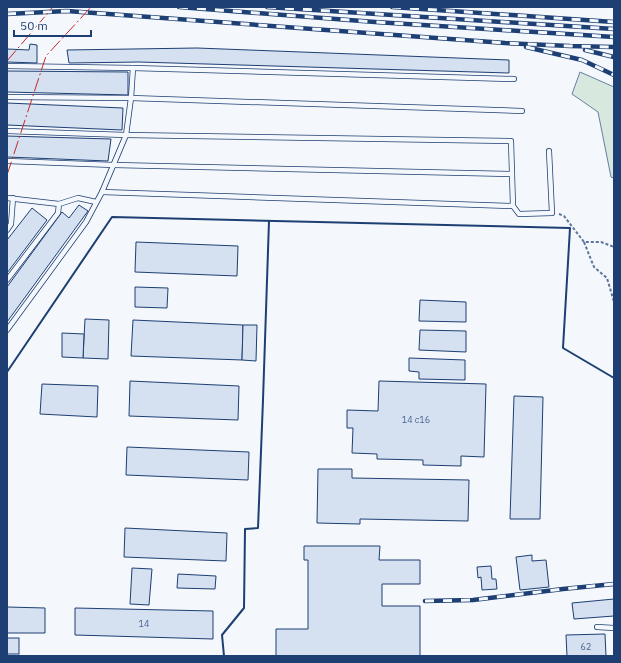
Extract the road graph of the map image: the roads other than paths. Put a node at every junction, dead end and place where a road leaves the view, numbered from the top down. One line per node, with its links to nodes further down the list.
1 (7, 66): 2 (lane)
2 (133, 68): 3 (lane); 5 (lane)
3 (514, 79)
4 (7, 97): 5 (lane)
5 (131, 98): 6 (lane); 8 (lane)
6 (522, 111)
7 (7, 131): 8 (lane)
8 (126, 135): 11 (lane); 12 (lane)
9 (549, 151): 18 (lane)
10 (7, 161): 11 (lane)
11 (114, 165): 12 (lane); 13 (lane)
12 (512, 174): 18 (lane)
13 (102, 192): 16 (lane); 18 (lane)
14 (7, 198): 15 (lane)
15 (13, 198): 17 (lane); 19 (lane)
16 (96, 202): 17 (lane); 21 (lane)
17 (59, 204): 20 (lane)
18 (513, 206)
19 (7, 230)
20 (7, 280)
21 (7, 330)
22 (597, 627): 23 (lane)
23 (614, 628)

